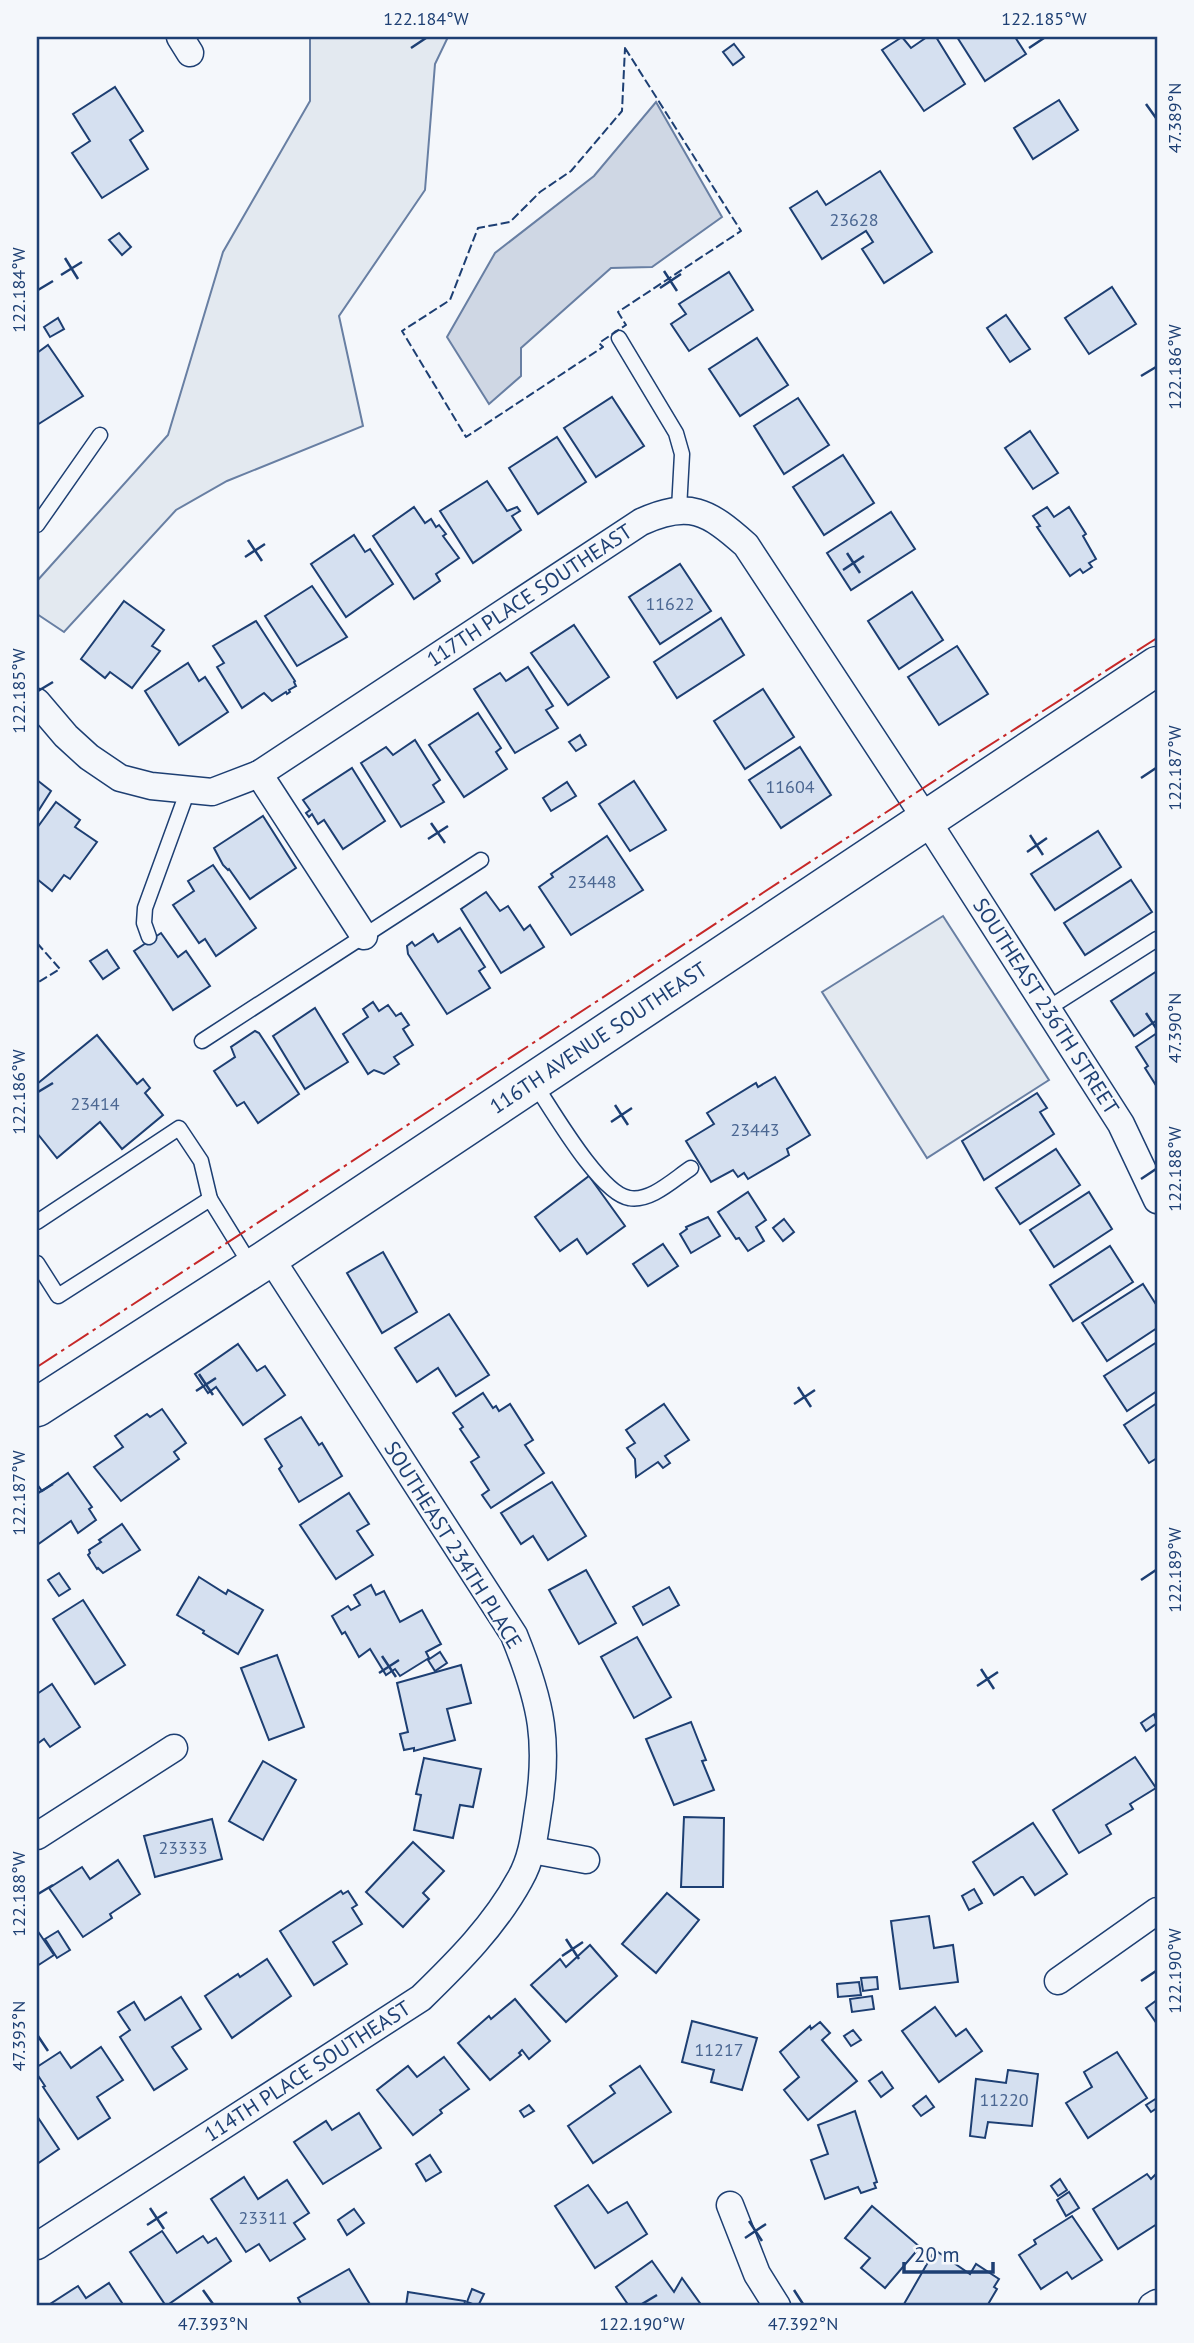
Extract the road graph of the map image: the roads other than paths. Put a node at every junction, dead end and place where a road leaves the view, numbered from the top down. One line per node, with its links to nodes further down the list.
1 (620, 338): 3 (lane)
2 (100, 435): 4 (lane)
3 (678, 509): 7 (street, 117TH PLACE SOUTHEAST); 9 (street)
4 (37, 525)
5 (1157, 666): 9 (main road, 116TH AVENUE SOUTHEAST)
6 (37, 702): 8 (street, 117TH PLACE SOUTHEAST)
7 (259, 774): 8 (street, 117TH PLACE SOUTHEAST); 11 (street)
8 (188, 790): 12 (lane)
9 (926, 820): 14 (street, SOUTHEAST 236TH STREET); 16 (main road, 116TH AVENUE SOUTHEAST)
10 (481, 860): 11 (lane)
11 (364, 936): 15 (lane)
12 (149, 937)
13 (1157, 939): 14 (lane)
14 (1047, 1009): 19 (street, SOUTHEAST 236TH STREET)
15 (202, 1041)
16 (533, 1082): 17 (lane); 22 (main road, 116TH AVENUE SOUTHEAST)
17 (691, 1168)
18 (210, 1199): 20 (lane); 21 (lane); 22 (lane)
19 (1157, 1200)
20 (37, 1222)
21 (37, 1263)
22 (261, 1263): 23 (main road, 116TH AVENUE SOUTHEAST); 26 (street, SOUTHEAST 234TH PLACE)
23 (37, 1407)
24 (174, 1748): 25 (street)
25 (37, 1836)
26 (532, 1850): 27 (street); 31 (street, 114TH PLACE SOUTHEAST)
27 (586, 1860)
28 (1157, 1911): 29 (street)
29 (1058, 1981)
30 (730, 2204): 33 (street)
31 (37, 2246)
32 (1157, 2303): 34 (street)
33 (777, 2306)
34 (1152, 2306)

